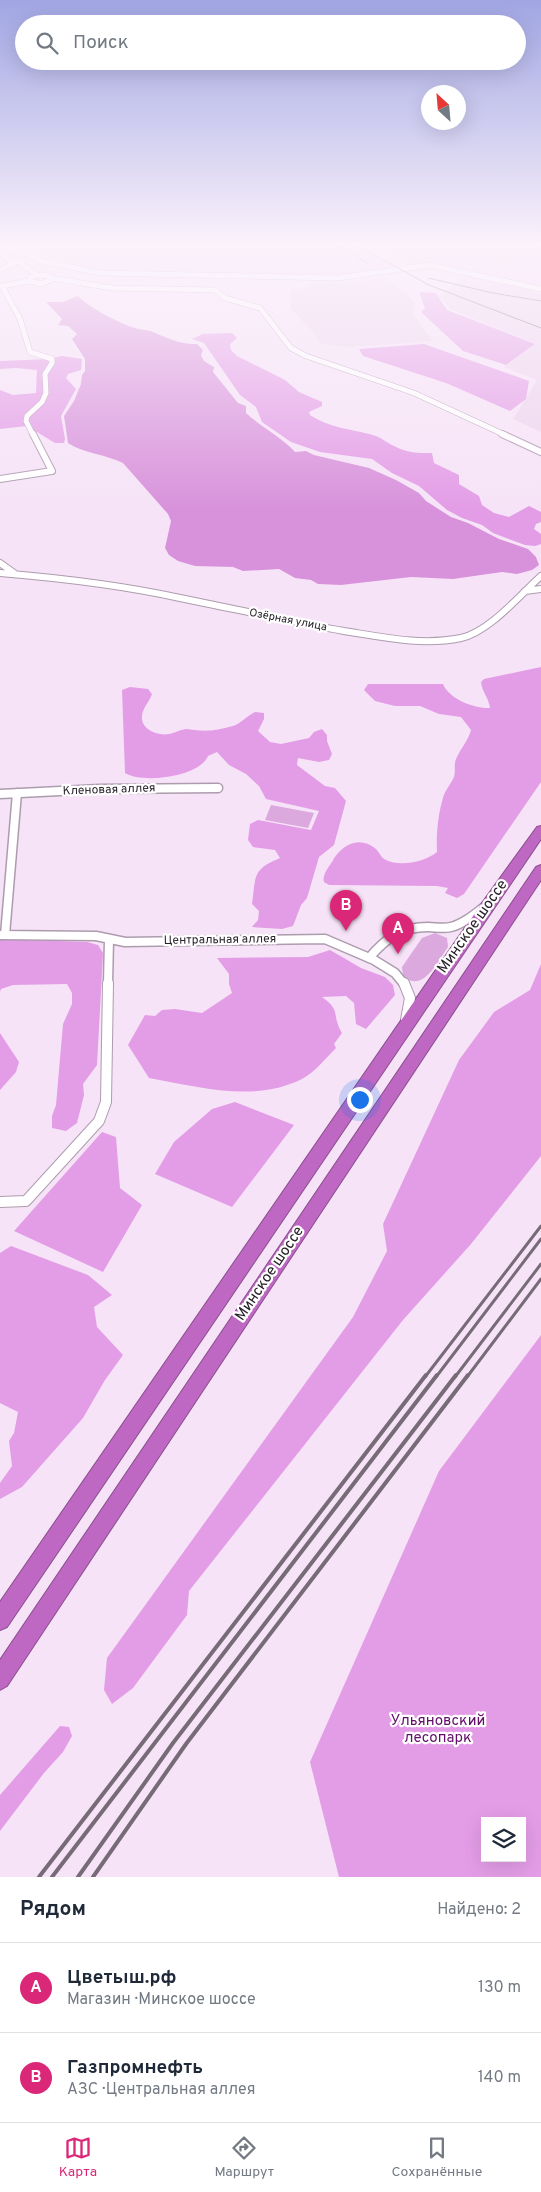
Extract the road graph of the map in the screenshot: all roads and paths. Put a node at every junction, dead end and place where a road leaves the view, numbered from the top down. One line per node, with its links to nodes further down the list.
1 (24, 334): 4 (street)
2 (280, 334): 3 (street)
3 (541, 452)
4 (0, 479)
5 (0, 563): 7 (street)
6 (0, 573): 7 (street, Озёрная улица)
7 (14, 574): 10 (street, Озёрная улица)
8 (540, 579): 10 (street, Озёрная улица)
9 (541, 589): 10 (street)
10 (525, 591)
11 (218, 788): 12 (street, Кленовая аллея)
12 (17, 793): 13 (street, Кленовая аллея); 17 (street)
13 (0, 794)
14 (541, 830): 16 (highway, Минское шоссе)
15 (541, 870): 24 (highway, Минское шоссе)
16 (487, 906): 19 (street); 20 (highway, Минское шоссе)
17 (2, 935): 18 (street, Центральная аллея)
18 (109, 939): 19 (street, Центральная аллея); 21 (street)
19 (370, 958): 20 (street, Центральная аллея)
20 (405, 1025): 23 (highway, Минское шоссе)
21 (26, 1201): 22 (street)
22 (0, 1202)
23 (0, 1620)
24 (0, 1679)

